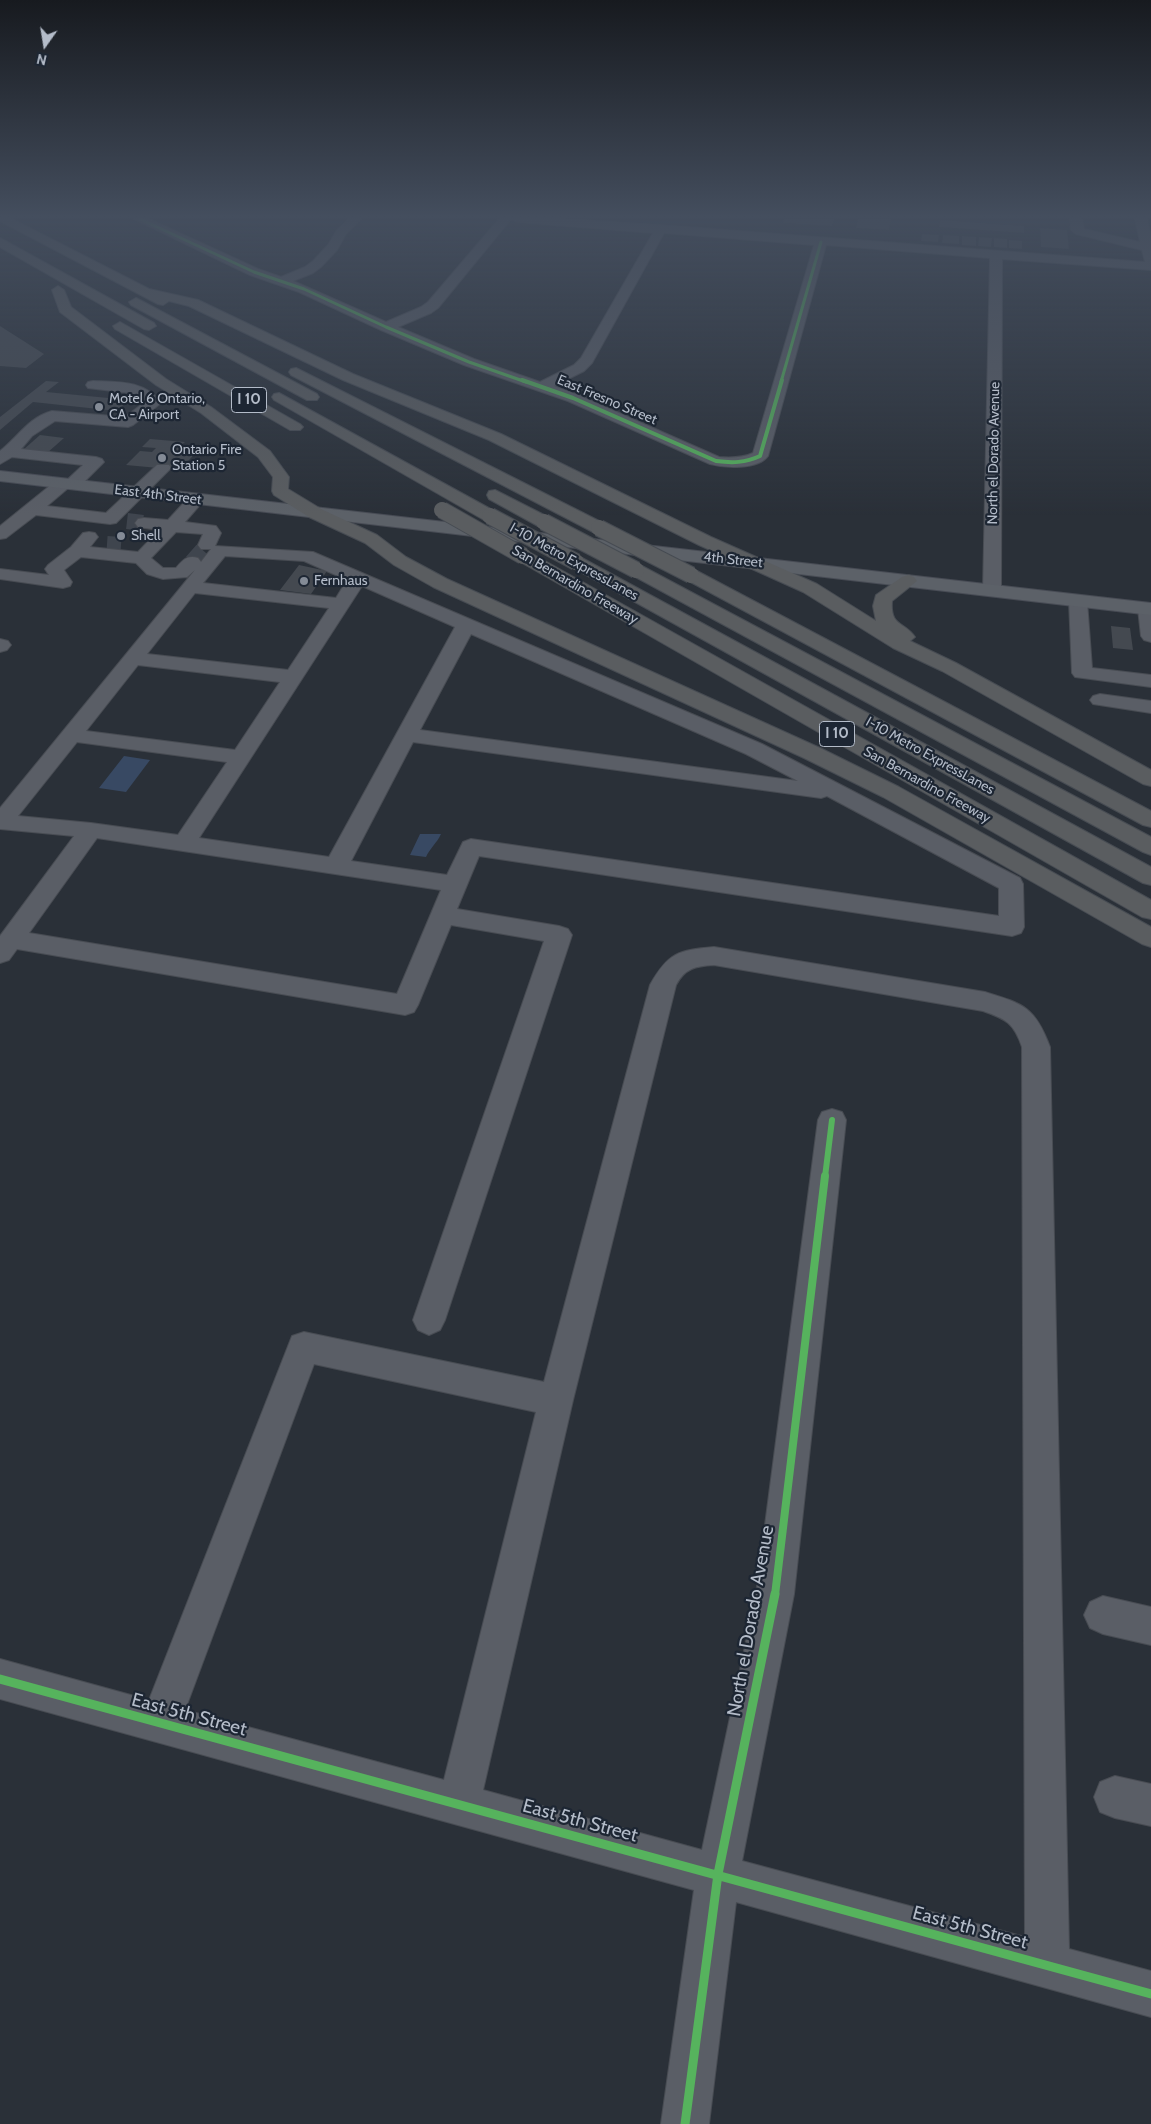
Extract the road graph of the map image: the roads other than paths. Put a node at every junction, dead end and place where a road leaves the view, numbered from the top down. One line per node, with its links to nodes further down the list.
1 (76, 318): 30 (highway)
2 (107, 318): 20 (highway, I 10)
3 (136, 318): 13 (highway)
4 (165, 318): 19 (highway)
5 (196, 318): 14 (highway)
6 (226, 318): 36 (highway)
7 (367, 318): 12 (street, East Fresno Street)
8 (407, 318): 12 (street)
9 (611, 318): 17 (street)
10 (800, 318): 17 (street, East Fresno Street)
11 (995, 318): 41 (street, North el Dorado Avenue)
12 (386, 327): 17 (street, East Fresno Street)
13 (159, 331)
14 (230, 336)
15 (287, 367): 58 (highway, bridge)
16 (93, 385): 21 (street)
17 (543, 386)
18 (269, 392): 64 (highway, I-10 Metro ExpressLanes, bridge)
19 (324, 404)
20 (311, 436)
21 (4, 456): 24 (street)
22 (163, 468): 26 (street)
23 (1, 477): 24 (main road, East 4th Street)
24 (67, 484): 26 (main road, East 4th Street); 29 (street)
25 (482, 489): 62 (highway, I-10 Metro ExpressLanes, bridge)
26 (138, 492): 27 (main road, East 4th Street); 32 (street)
27 (196, 500): 30 (main road, East 4th Street); 33 (street)
28 (425, 501): 66 (highway, San Bernardino Freeway / I 10, bridge)
29 (33, 509): 31 (street); 32 (street)
30 (315, 513): 36 (main road, 4th Street); 68 (highway)
31 (0, 534)
32 (112, 534): 33 (street); 33 (street); 33 (street); 37 (street)
33 (156, 542): 34 (street); 35 (street)
34 (207, 544)
35 (192, 562)
36 (754, 562): 39 (main road, 4th Street); 48 (highway)
37 (0, 574)
38 (358, 578): 40 (street); 43 (street); 45 (street)
39 (908, 580): 41 (main road, 4th Street); 48 (highway)
40 (190, 587): 43 (street); 47 (street)
41 (992, 590): 42 (main road, 4th Street)
42 (1078, 601): 44 (main road, 4th Street); 50 (street)
43 (341, 604): 49 (street)
44 (1149, 609): 46 (street)
45 (466, 625): 53 (street); 57 (street)
46 (1151, 636)
47 (133, 658): 49 (street); 54 (street)
48 (949, 667): 56 (highway)
49 (293, 677): 55 (street)
50 (1151, 681)
51 (1100, 700): 52 (street)
52 (1151, 707)
53 (407, 734): 57 (street); 63 (street)
54 (71, 735): 55 (street); 59 (street)
55 (241, 757): 61 (street)
56 (1151, 779)
57 (839, 794): 65 (street)
58 (1151, 820)
59 (1, 822): 60 (street)
60 (91, 830): 61 (street); 69 (street)
61 (184, 844): 63 (street)
62 (1151, 847)
63 (336, 866): 65 (street)
64 (1151, 877)
65 (456, 884): 67 (street)
66 (1151, 911)
67 (443, 915): 69 (street); 71 (street)
68 (1151, 938)
69 (5, 946)
70 (832, 1120): 78 (street, North el Dorado Avenue)
71 (429, 1320)
72 (556, 1400): 76 (street); 77 (street); 79 (street)
73 (1103, 1615): 74 (street)
74 (1151, 1626)
75 (0, 1679): 76 (street, East 5th Street)
76 (160, 1723): 77 (street, East 5th Street)
77 (459, 1803): 78 (street, East 5th Street)
78 (718, 1874): 79 (street, East 5th Street); 81 (street, North el Dorado Avenue)
79 (1047, 1965): 80 (street, East 5th Street)
80 (1151, 1994)
81 (685, 2124)

